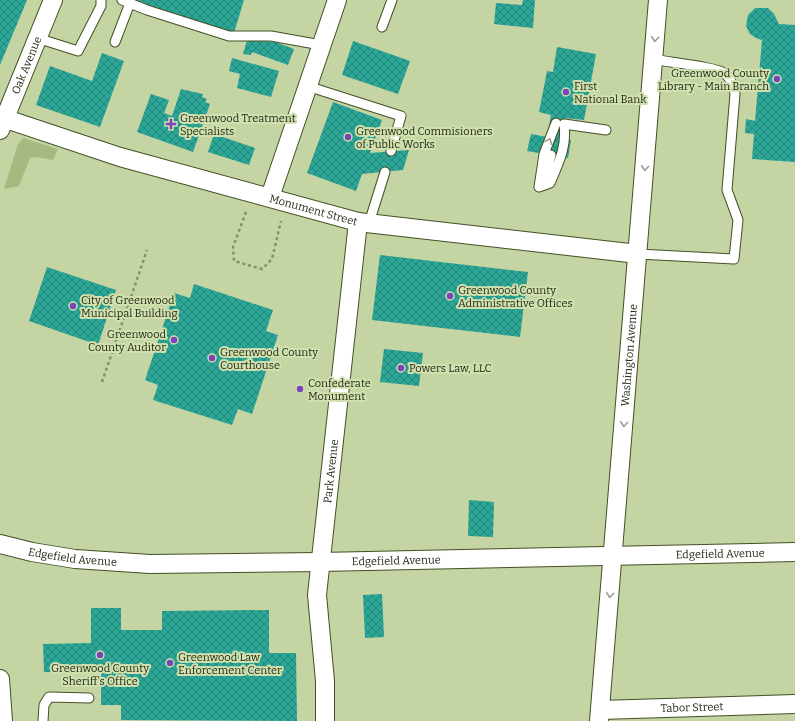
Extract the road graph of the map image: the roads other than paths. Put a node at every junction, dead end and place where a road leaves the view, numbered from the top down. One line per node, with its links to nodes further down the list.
1 (53, 0): 8 (street, Oak Avenue)
2 (101, 0): 8 (lane)
3 (337, 0): 10 (street)
4 (392, 0): 7 (lane)
5 (658, 0): 11 (street, Washington Avenue, one-way to 11)
6 (126, 2): 9 (lane); 10 (lane)
7 (382, 27)
8 (37, 38): 13 (street, Oak Avenue)
9 (115, 42)
10 (321, 45): 12 (street)
11 (654, 59): 22 (street, Washington Avenue, one-way to 22); 22 (lane)
12 (307, 86): 16 (lane); 20 (street)
13 (2, 122): 20 (street, Monument Street)
14 (556, 123): 19 (lane, one-way to 14)
15 (606, 130): 19 (lane)
16 (391, 151)
17 (551, 155): 19 (lane)
18 (385, 172): 21 (lane)
19 (539, 187)
20 (270, 197): 21 (street, Monument Street)
21 (363, 223): 22 (street, Monument Street); 26 (street, Park Avenue)
22 (638, 254): 25 (street, Washington Avenue, one-way to 25)
23 (0, 544): 26 (street, Edgefield Avenue)
24 (795, 552): 25 (street, Edgefield Avenue)
25 (613, 556): 26 (street, Edgefield Avenue); 30 (street, Washington Avenue, one-way to 30)
26 (320, 562): 33 (street, Park Avenue)
27 (0, 679): 31 (street)
28 (89, 698): 32 (lane)
29 (795, 704): 30 (street, Tabor Street)
30 (600, 716)
31 (3, 721)
32 (43, 721)
33 (326, 721)

